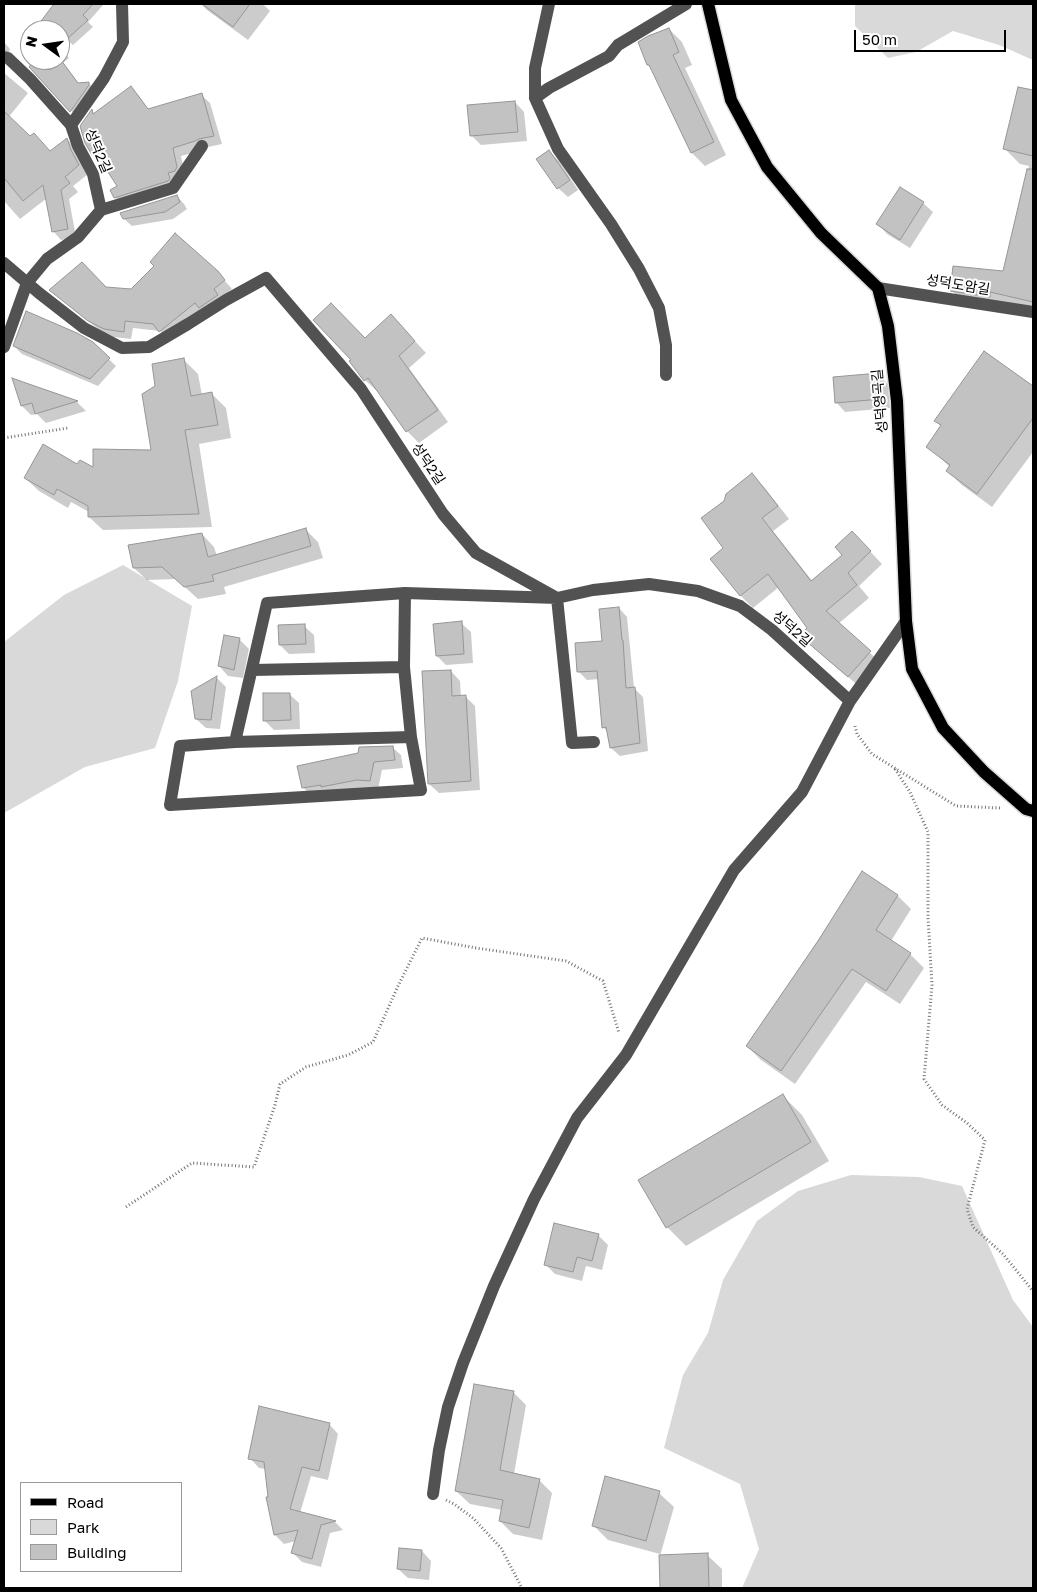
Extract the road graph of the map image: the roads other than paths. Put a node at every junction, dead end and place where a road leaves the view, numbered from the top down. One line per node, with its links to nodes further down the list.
1 (122, 4): 7 (street)
2 (550, 4): 6 (street)
3 (686, 4): 6 (street)
4 (708, 4): 12 (main road)
5 (4, 57): 7 (street, 성덕2길)
6 (535, 98): 15 (street)
7 (71, 125): 9 (street, 성덕2길)
8 (202, 146): 9 (street)
9 (101, 210): 11 (street)
10 (4, 263): 11 (street, 성덕2길)
11 (27, 283): 14 (street); 17 (street, 성덕2길)
12 (878, 288): 13 (street, 성덕도암길); 18 (main road, 성덕영곡길)
13 (1033, 312)
14 (4, 347)
15 (666, 376)
16 (405, 592): 17 (street); 19 (street); 20 (street)
17 (557, 598): 21 (street, 성덕2길); 24 (street)
18 (906, 620): 21 (street); 25 (main road, 성덕영곡길)
19 (404, 667): 20 (street); 22 (street)
20 (252, 670): 23 (street)
21 (850, 701): 26 (street)
22 (411, 737): 23 (street); 23 (street)
23 (235, 742)
24 (594, 742)
25 (1030, 810)
26 (433, 1494)

